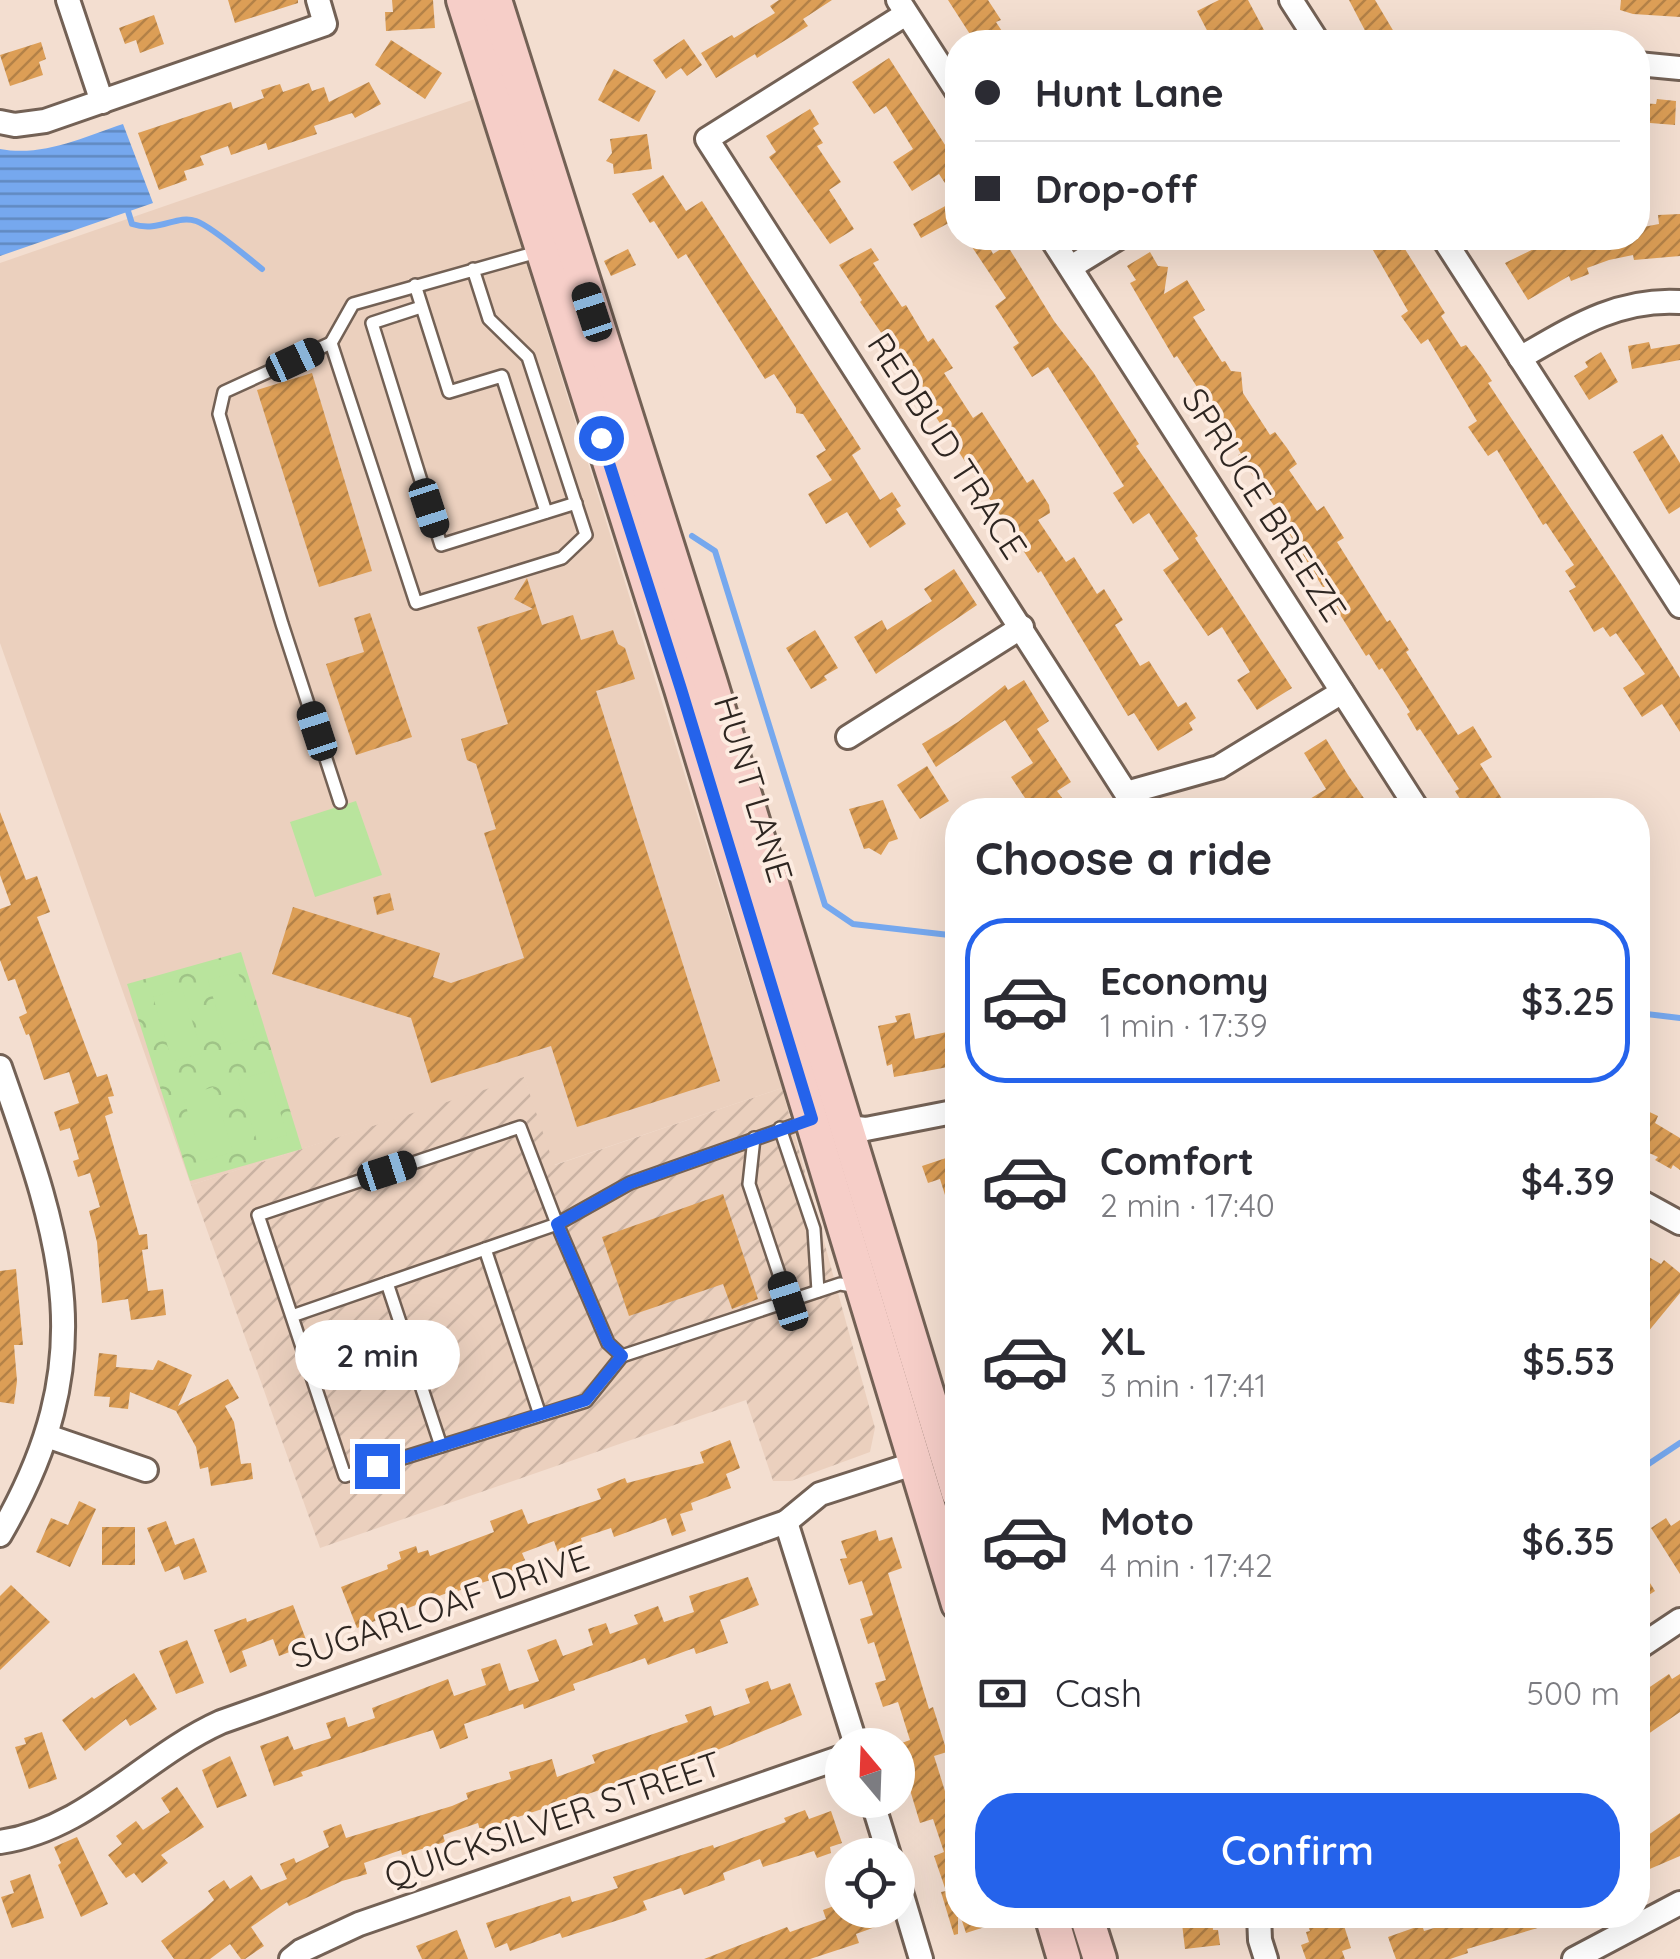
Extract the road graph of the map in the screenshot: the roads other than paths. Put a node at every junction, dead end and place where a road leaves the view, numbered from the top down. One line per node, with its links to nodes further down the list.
1 (68, 0): 11 (street)
2 (318, 0): 11 (street)
3 (463, 0): 13 (main road, HUNT LANE)
4 (495, 0): 13 (main road, HUNT LANE)
5 (1291, 0): 7 (street)
6 (902, 7): 10 (street); 27 (street, REDBUD TRACE)
7 (1310, 30)
8 (1650, 65): 9 (street)
9 (1680, 68)
10 (945, 72)
11 (102, 102): 12 (street)
12 (0, 122)
13 (555, 247): 18 (lane); 28 (main road, HUNT LANE)
14 (1059, 250): 17 (street, SPRUCE BREEZE)
15 (1098, 250): 17 (street)
16 (1451, 250): 23 (street)
17 (1070, 267): 29 (street, SPRUCE BREEZE)
18 (473, 269): 19 (lane); 24 (lane)
19 (414, 285): 21 (lane); 22 (lane)
20 (1680, 302): 23 (street)
21 (422, 307): 25 (lane); 25 (lane)
22 (331, 343): 24 (lane); 32 (lane)
23 (1520, 358): 26 (street)
24 (576, 503): 25 (lane)
25 (546, 512)
26 (1680, 606)
27 (1022, 627): 29 (street, REDBUD TRACE); 30 (street)
28 (695, 684): 35 (main road, HUNT LANE); 36 (main road, HUNT LANE)
29 (1342, 692): 31 (street, SPRUCE BREEZE)
30 (848, 737)
31 (1410, 798)
32 (340, 802)
33 (0, 1066): 50 (street)
34 (945, 1114): 36 (street)
35 (796, 1124): 36 (main road); 37 (lane); 43 (main road, HUNT LANE); 44 (lane)
36 (847, 1127): 47 (main road, HUNT LANE)
37 (754, 1138): 39 (lane); 45 (lane)
38 (1650, 1207): 40 (street)
39 (557, 1224): 41 (lane); 46 (lane); 48 (lane)
40 (1680, 1224)
41 (485, 1249): 42 (lane); 49 (lane)
42 (386, 1283): 46 (lane); 51 (lane)
43 (863, 1288): 44 (lane); 47 (main road); 53 (main road, HUNT LANE)
44 (818, 1291): 45 (lane)
45 (788, 1301): 48 (lane)
46 (292, 1316): 51 (lane)
47 (908, 1328): 52 (main road, HUNT LANE)
48 (622, 1356): 49 (lane)
49 (540, 1415): 51 (lane)
50 (47, 1436): 54 (street); 56 (street)
51 (441, 1446)
52 (945, 1450)
53 (916, 1463): 55 (street, SUGARLOAF DRIVE); 57 (main road, HUNT LANE)
54 (146, 1470)
55 (786, 1522): 60 (street); 62 (street, SUGARLOAF DRIVE)
56 (0, 1535)
57 (945, 1560)
58 (1680, 1620): 59 (street)
59 (1650, 1640)
60 (851, 1728)
61 (825, 1762): 70 (street, QUICKSILVER STREET)
62 (0, 1842)
63 (1680, 1902): 64 (street)
64 (1650, 1918)
65 (912, 1928): 71 (street)
66 (1054, 1928): 72 (main road)
67 (1090, 1928): 73 (main road)
68 (1259, 1928): 74 (street)
69 (1632, 1928): 75 (street)
70 (291, 1959)
71 (921, 1959)
72 (1064, 1959)
73 (1100, 1959)
74 (1266, 1959)
75 (1574, 1959)

